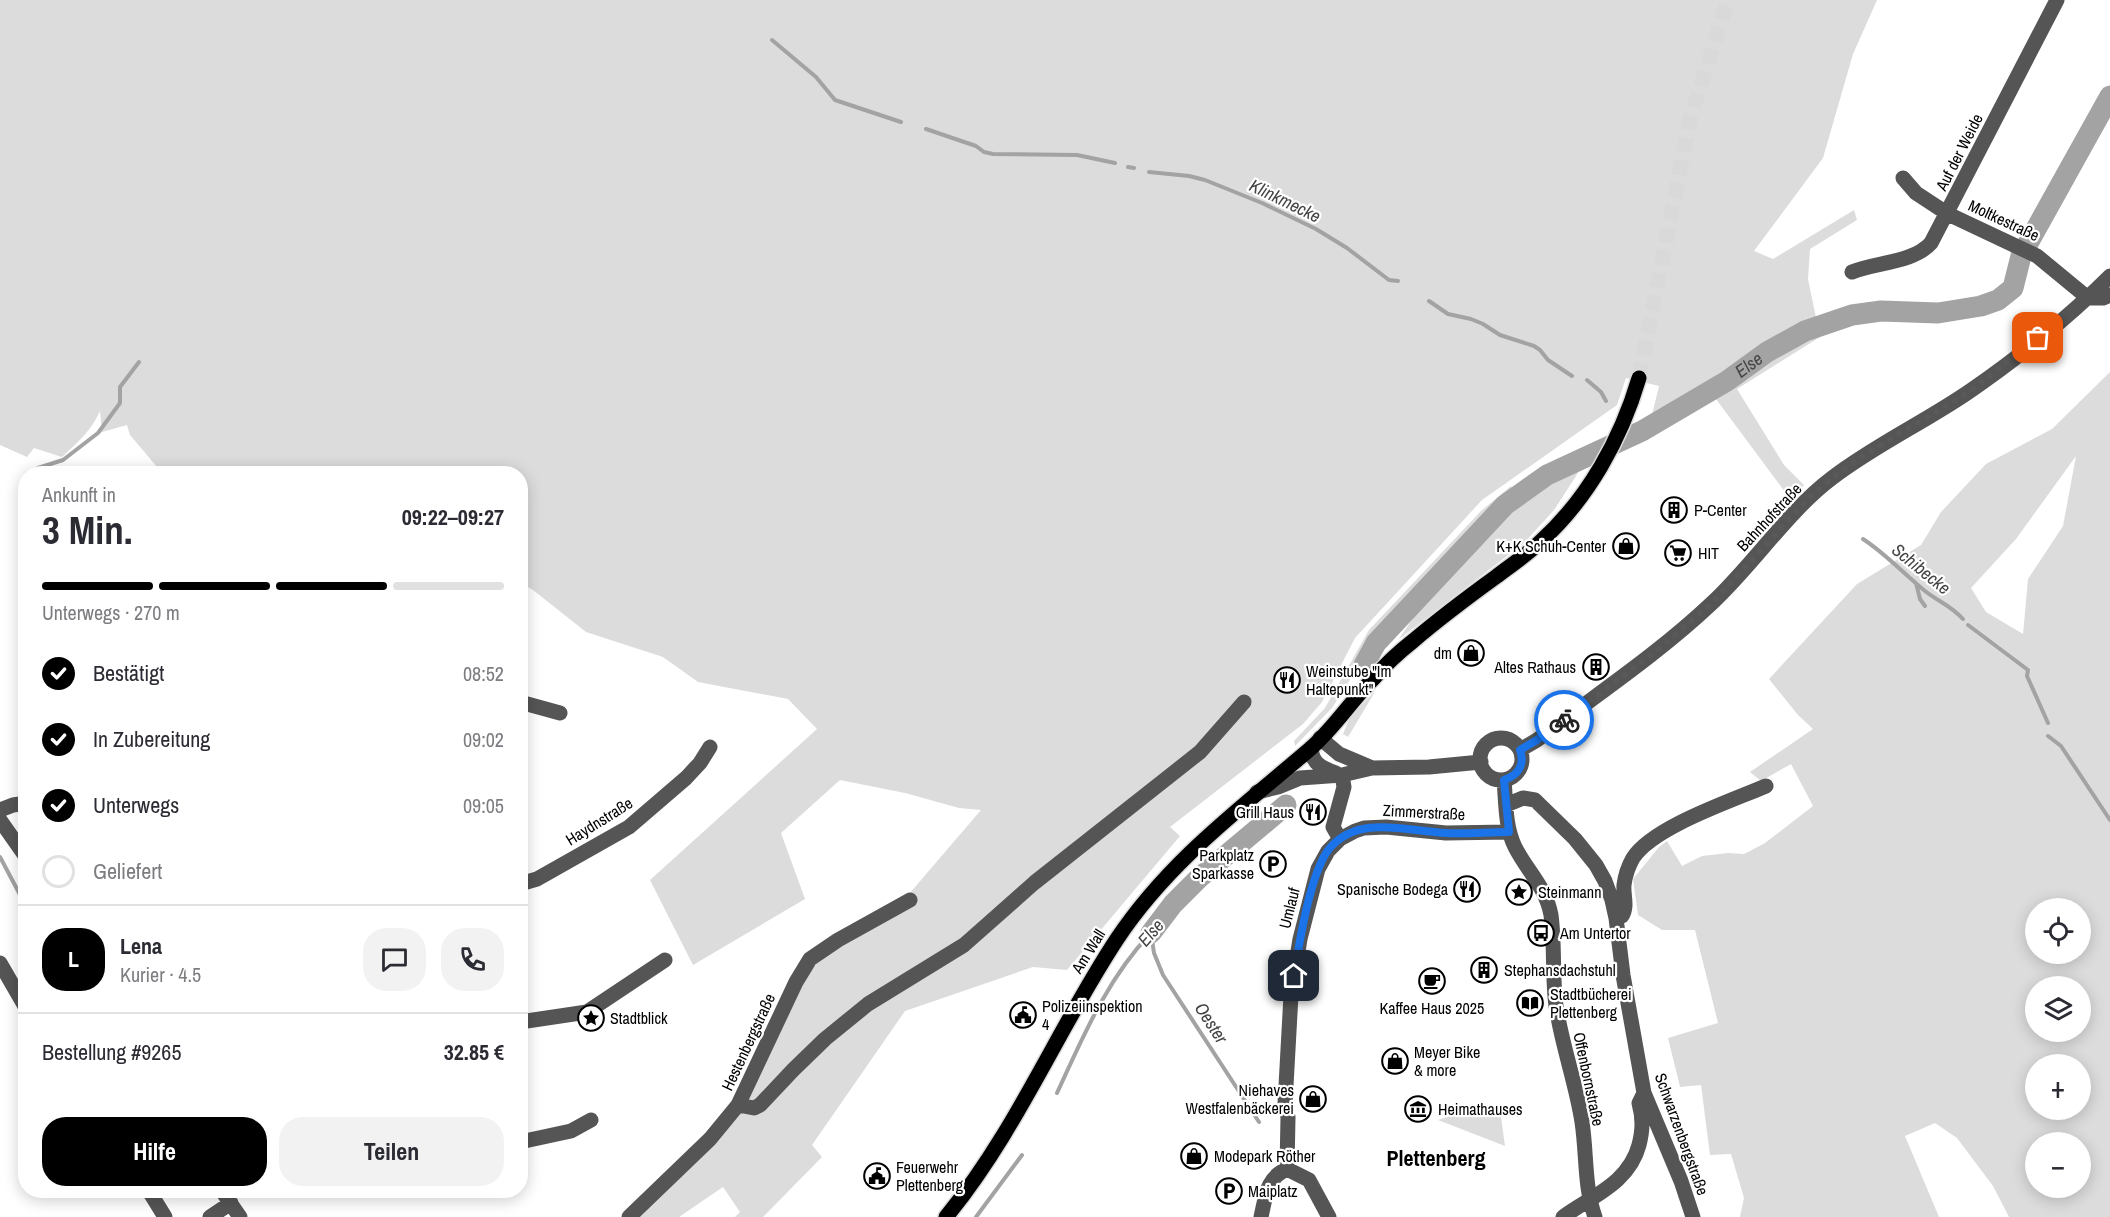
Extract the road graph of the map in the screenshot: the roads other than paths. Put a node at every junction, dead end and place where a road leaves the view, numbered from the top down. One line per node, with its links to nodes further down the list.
1 (2057, 0): 3 (street, Auf der Weide)
2 (1903, 178): 3 (street, Moltkestraße)
3 (1948, 214): 4 (street, Auf der Weide); 7 (street, Moltkestraße)
4 (1852, 272)
5 (2110, 276): 7 (street, Bahnhofstraße)
6 (2110, 295): 7 (street)
7 (2088, 298): 14 (street, Bahnhofstraße)
8 (1639, 378): 12 (main road)
9 (1244, 702): 36 (street)
10 (528, 704): 11 (street)
11 (560, 713)
12 (1316, 743): 16 (street, Am Wall); 17 (street); 20 (main road, Am Wall)
13 (710, 747): 28 (street, Haydnstraße)
14 (1520, 750): 15 (street); 18 (street)
15 (1481, 762): 16 (street, Am Wall); 18 (street)
16 (1372, 768): 17 (street, Am Wall)
17 (1342, 774): 20 (street, Am Wall); 26 (street)
18 (1504, 780): 22 (street)
19 (1766, 786): 30 (street)
20 (1257, 792): 48 (main road, Am Wall)
21 (18, 804): 23 (street)
22 (1506, 805): 25 (street); 30 (street, Schwarzenbergstraße)
23 (0, 810)
24 (0, 820): 27 (street)
25 (1509, 832): 26 (street, Zimmerstraße); 43 (street, Offenbornstraße)
26 (1340, 839): 39 (street, Umlauf)
27 (18, 846)
28 (528, 882)
29 (910, 900): 36 (street, Hestenbergstraße)
30 (1616, 918): 35 (street, Schwarzenbergstraße)
31 (665, 960): 34 (street)
32 (0, 963): 33 (street)
33 (18, 994)
34 (528, 1021)
35 (1644, 1093): 43 (street); 53 (street, Schwarzenbergstraße)
36 (738, 1105): 47 (street, Hestenbergstraße)
37 (591, 1120): 38 (street)
38 (528, 1140)
39 (1287, 1169): 49 (street); 50 (street)
40 (153, 1198): 44 (street)
41 (226, 1198): 45 (street)
42 (228, 1198): 46 (street)
43 (1590, 1201): 51 (street); 52 (street, Offenbornstraße)
44 (165, 1217)
45 (210, 1217)
46 (240, 1217)
47 (629, 1217)
48 (946, 1217)
49 (1261, 1217)
50 (1329, 1217)
51 (1563, 1217)
52 (1595, 1217)
53 (1693, 1217)

